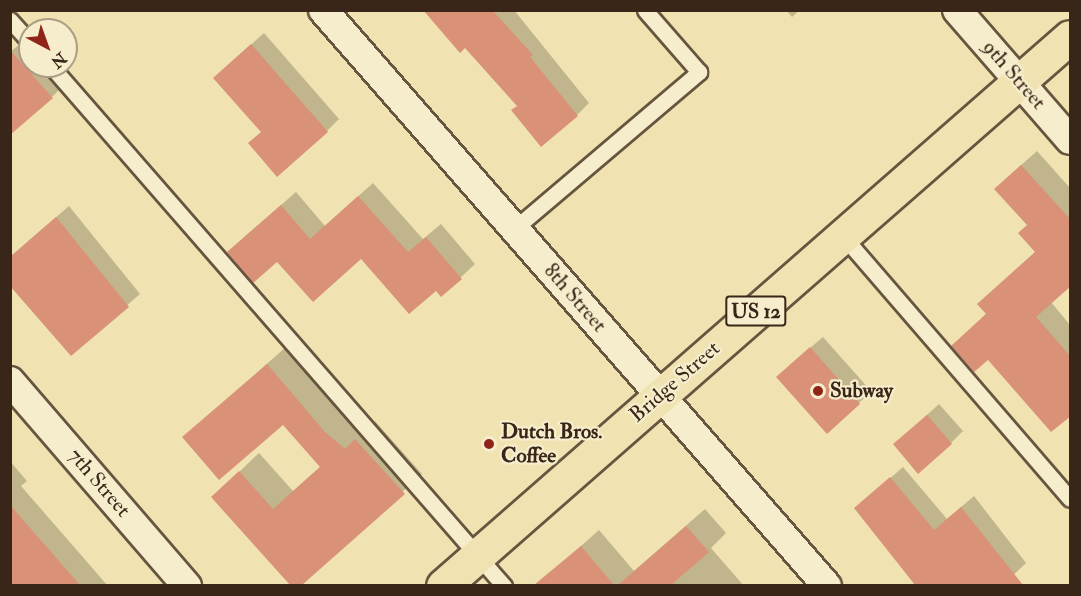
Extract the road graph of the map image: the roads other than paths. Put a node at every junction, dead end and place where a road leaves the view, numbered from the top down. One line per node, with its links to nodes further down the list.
1 (323, 10): 8 (street, 8th Street)
2 (645, 10): 8 (lane)
3 (957, 10): 6 (street, 9th Street)
4 (1071, 37): 6 (highway, Bridge Street / US 12)
5 (61, 78): 13 (lane)
6 (1020, 82): 7 (street, 9th Street); 9 (highway, Bridge Street / US 12)
7 (1071, 140)
8 (514, 229): 11 (street, 8th Street)
9 (843, 236): 11 (highway, Bridge Street / US 12); 12 (lane)
10 (10, 381): 14 (street, 7th Street)
11 (660, 394): 13 (highway, Bridge Street / US 12); 17 (street, 8th Street)
12 (1071, 499)
13 (477, 555): 15 (highway, Bridge Street / US 12); 16 (lane)
14 (187, 585)
15 (443, 585)
16 (504, 585)
17 (826, 585)

